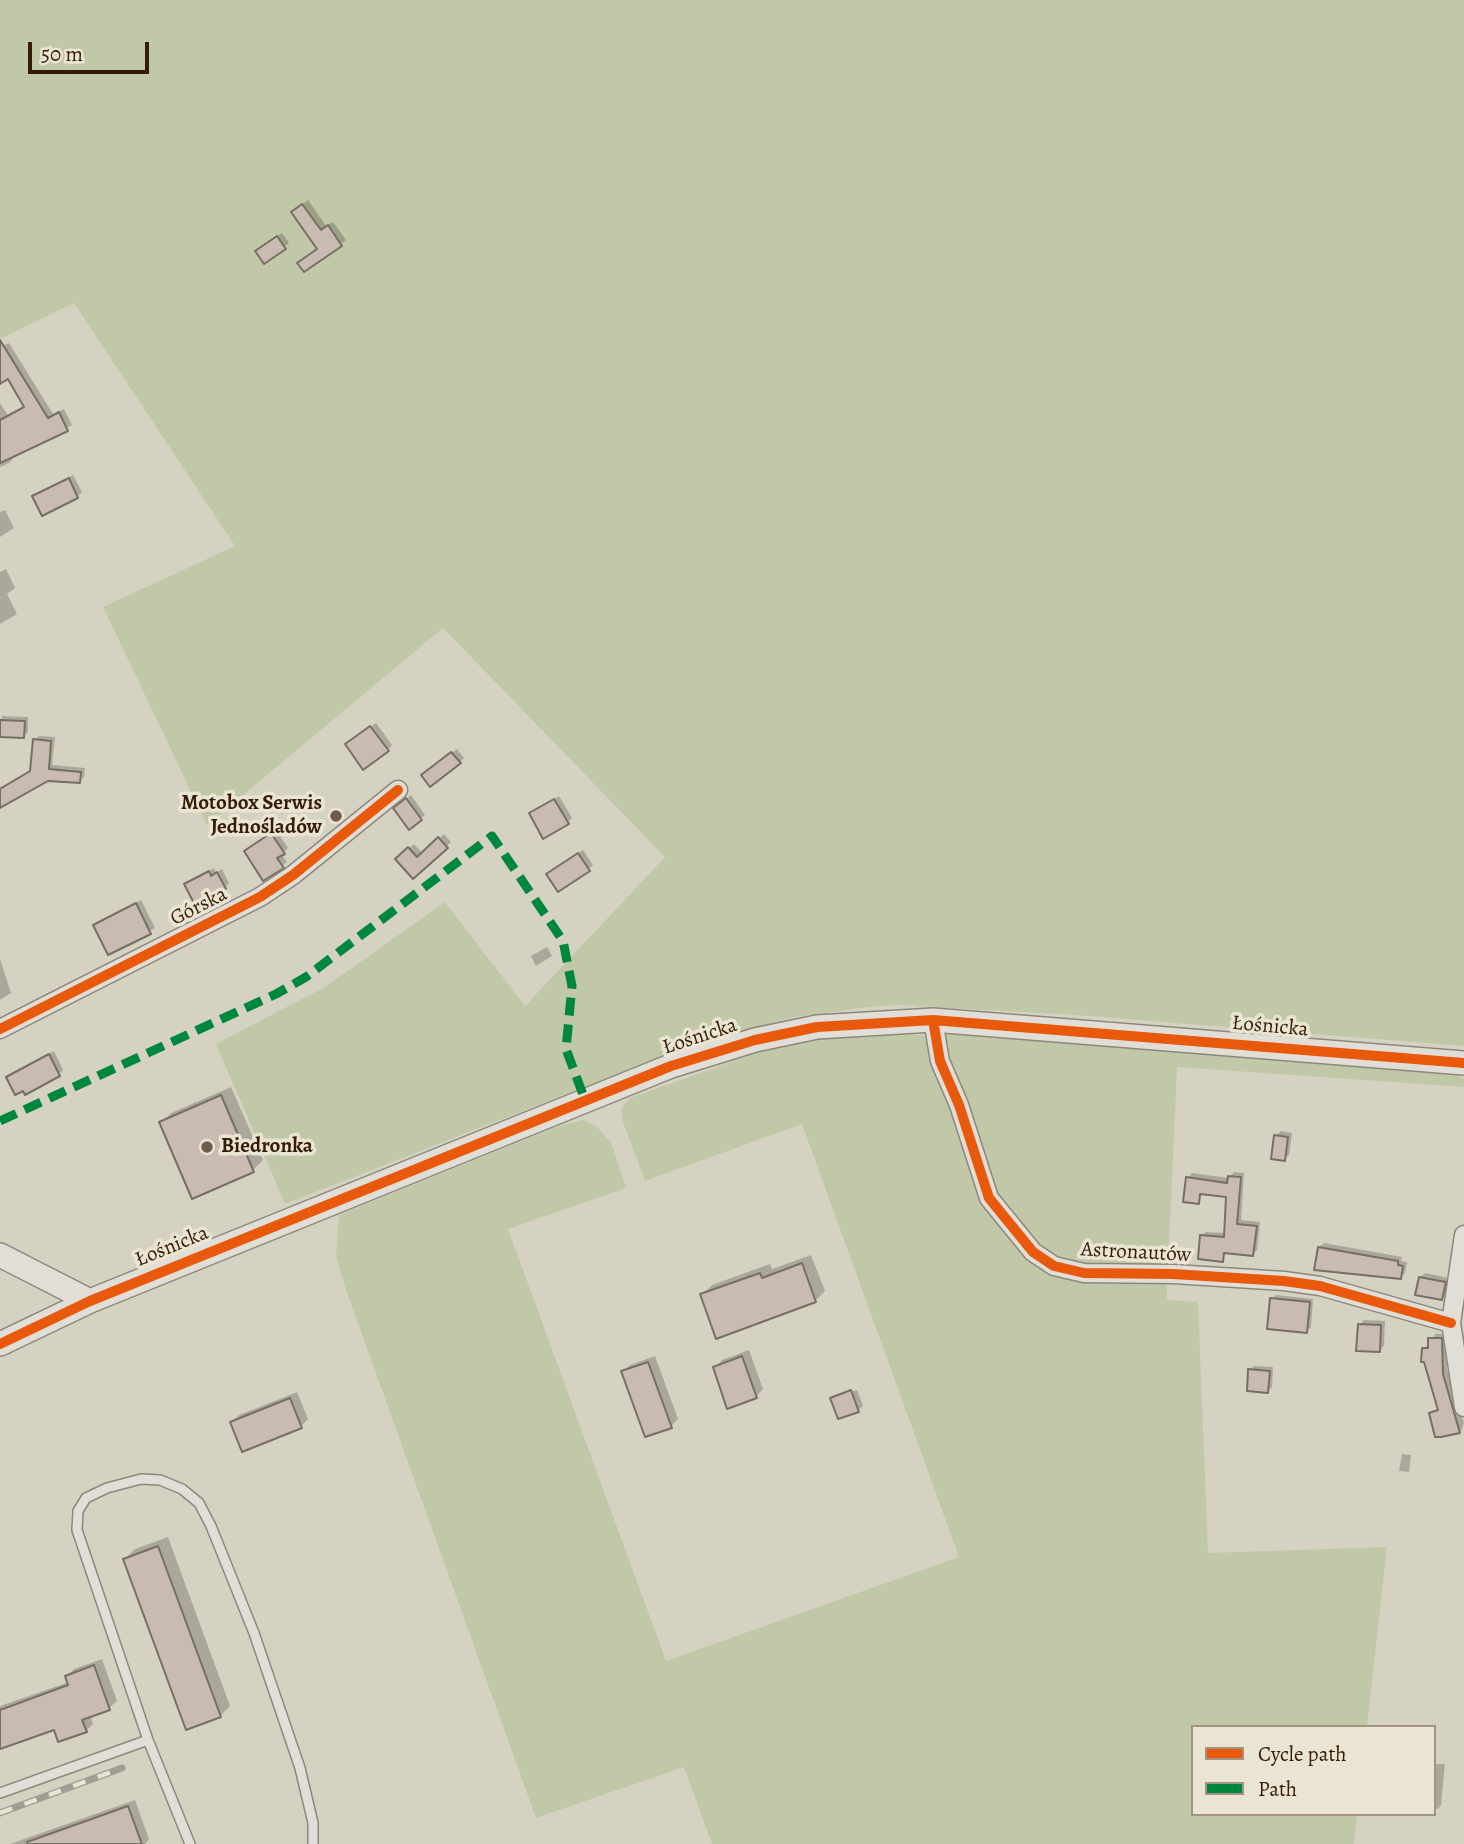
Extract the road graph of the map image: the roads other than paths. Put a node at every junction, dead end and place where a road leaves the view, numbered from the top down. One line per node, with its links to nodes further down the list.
1 (398, 790): 3 (street, Górska)
2 (933, 1020): 4 (street, Łośnicka); 7 (street, Łośnicka); 8 (street, Astronautów)
3 (0, 1029)
4 (1464, 1063)
5 (1464, 1236): 8 (street)
6 (0, 1255): 7 (street)
7 (90, 1301): 9 (street, Łośnicka)
8 (1451, 1323): 10 (street)
9 (0, 1344)
10 (1464, 1407)
11 (148, 1740): 12 (lane); 13 (lane); 14 (lane)
12 (0, 1793)
13 (190, 1844)
14 (313, 1844)

